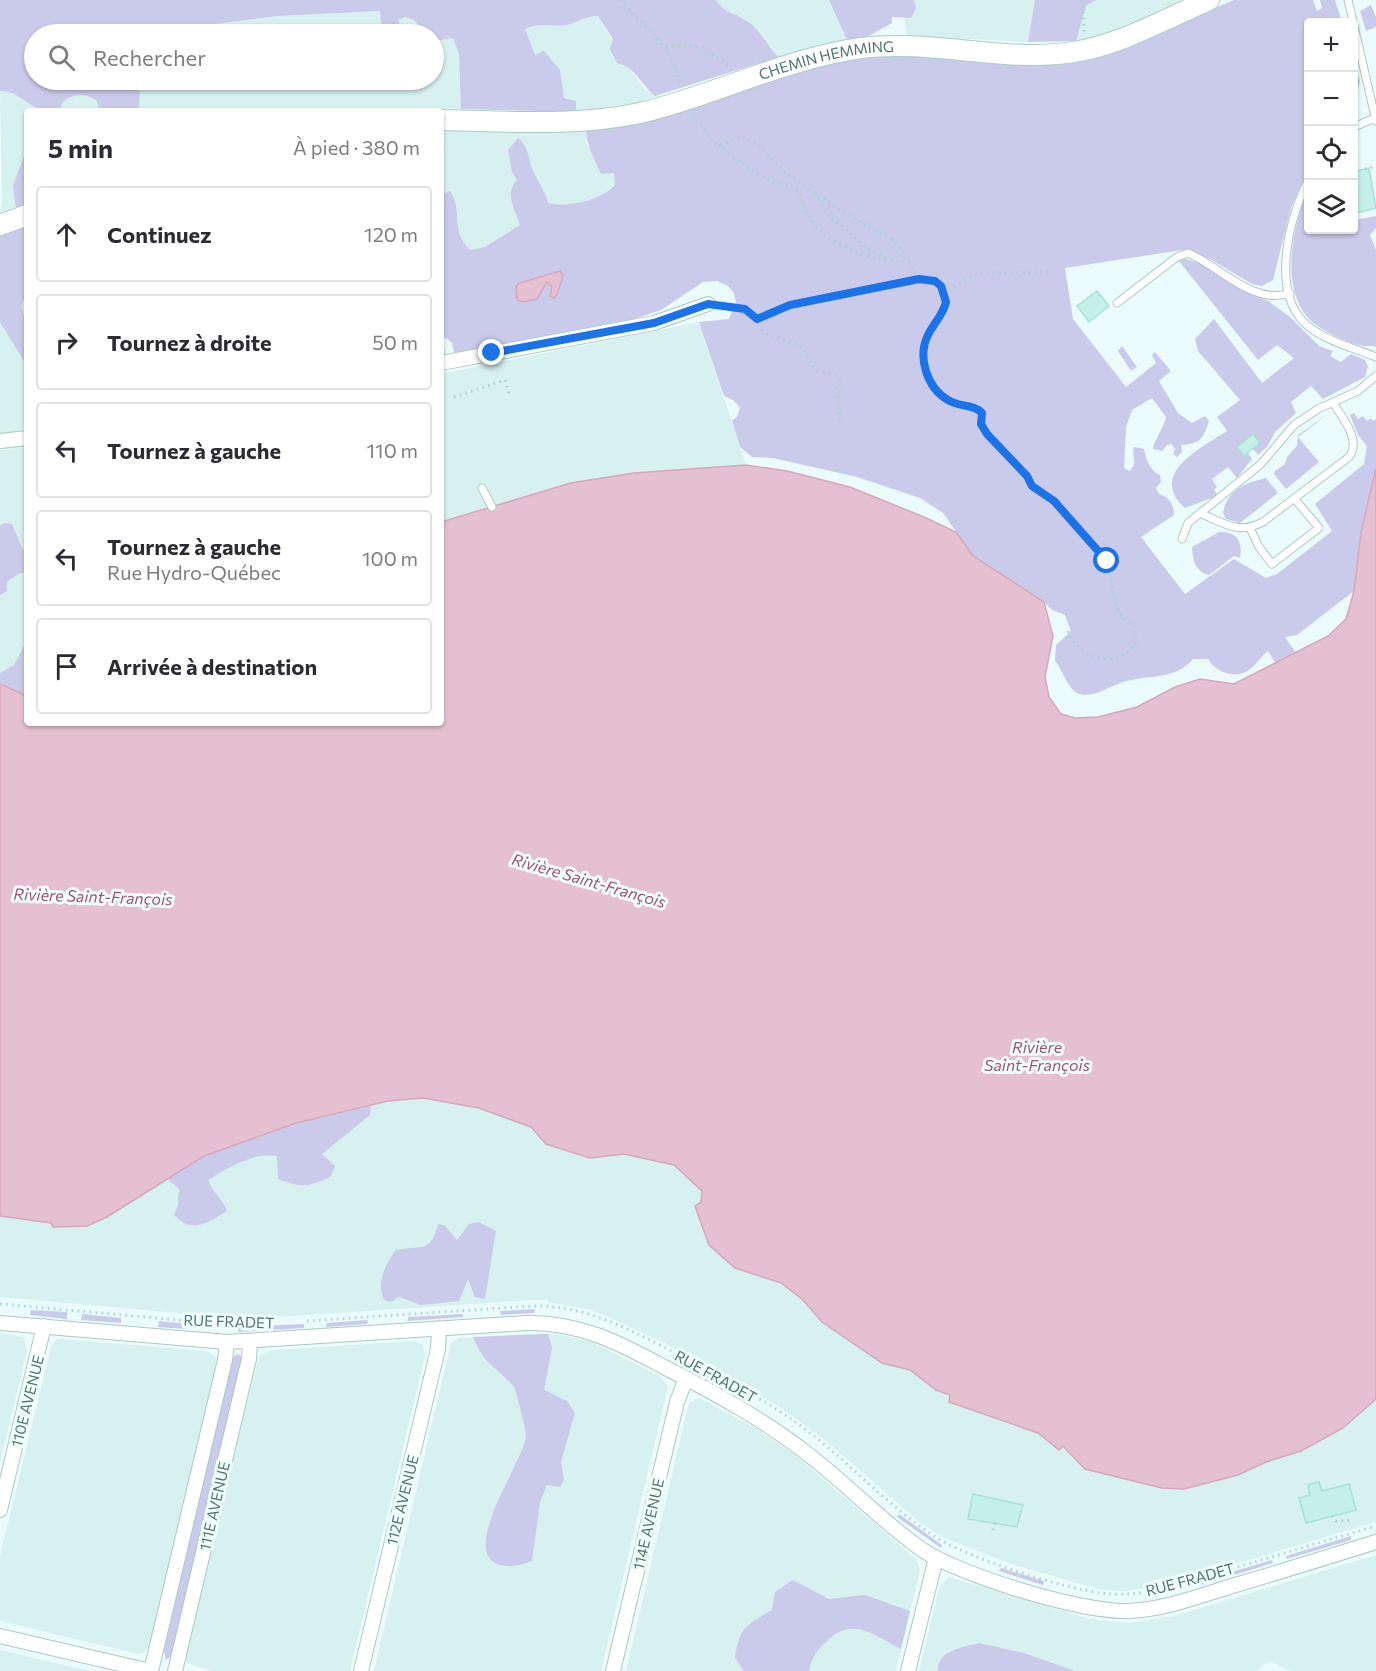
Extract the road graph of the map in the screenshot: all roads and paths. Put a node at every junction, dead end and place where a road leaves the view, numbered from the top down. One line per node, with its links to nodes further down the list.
1 (620, 0): 5 (path)
2 (1083, 0): 6 (path)
3 (1209, 0): 6 (street, CHEMIN HEMMING)
4 (1348, 0): 8 (lane)
5 (665, 47): 7 (path); 9 (path)
6 (1082, 50): 9 (street, CHEMIN HEMMING)
7 (735, 68)
8 (1372, 81): 11 (lane)
9 (684, 100): 10 (street, CHEMIN HEMMING); 13 (path)
10 (444, 120)
11 (1376, 120): 12 (lane)
12 (1356, 126)
13 (719, 145): 16 (path); 20 (path)
14 (1376, 166): 15 (path)
15 (1365, 169)
16 (813, 191): 20 (path); 21 (path)
17 (1304, 191): 25 (lane)
18 (24, 216): 19 (street)
19 (0, 225)
20 (890, 260): 21 (path)
21 (910, 261): 23 (path)
22 (1053, 272): 24 (path)
23 (919, 279): 24 (path); 28 (path)
24 (944, 293): 44 (path)
25 (1290, 293): 26 (lane); 29 (lane)
26 (1117, 303)
27 (708, 304): 28 (path); 30 (street)
28 (757, 319): 35 (path)
29 (1376, 357)
30 (444, 362)
31 (1376, 376): 34 (lane)
32 (509, 394): 33 (path)
33 (454, 397)
34 (1333, 403): 39 (lane); 41 (lane)
35 (840, 424)
36 (24, 438): 37 (street)
37 (0, 441)
38 (482, 488): 40 (lane)
39 (1294, 498): 42 (lane); 42 (lane)
40 (492, 507)
41 (1200, 513): 42 (lane); 43 (lane)
42 (1250, 528)
43 (1182, 539)
44 (1067, 628)
45 (0, 1304): 48 (path, RUE FRADET)
46 (301, 1322): 58 (path, RUE FRADET)
47 (0, 1323): 49 (street, RUE FRADET)
48 (270, 1324)
49 (44, 1326): 52 (street, RUE FRADET); 54 (street, 110E AVENUE)
50 (439, 1329): 51 (street, RUE FRADET); 53 (street, RUE FRADET); 65 (street, 112E AVENUE)
51 (250, 1341): 52 (street, RUE FRADET); 64 (street, 111E AVENUE)
52 (227, 1342): 63 (street, 111E AVENUE)
53 (686, 1378): 61 (street, RUE FRADET); 66 (street, 114E AVENUE)
54 (0, 1510)
55 (1332, 1516): 56 (path)
56 (1352, 1520)
57 (995, 1522): 59 (path)
58 (1376, 1526)
59 (993, 1530)
60 (1376, 1542): 61 (street, RUE FRADET)
61 (936, 1558): 67 (street)
62 (0, 1636): 63 (street)
63 (150, 1671)
64 (175, 1671)
65 (361, 1671)
66 (613, 1671)
67 (908, 1671)

